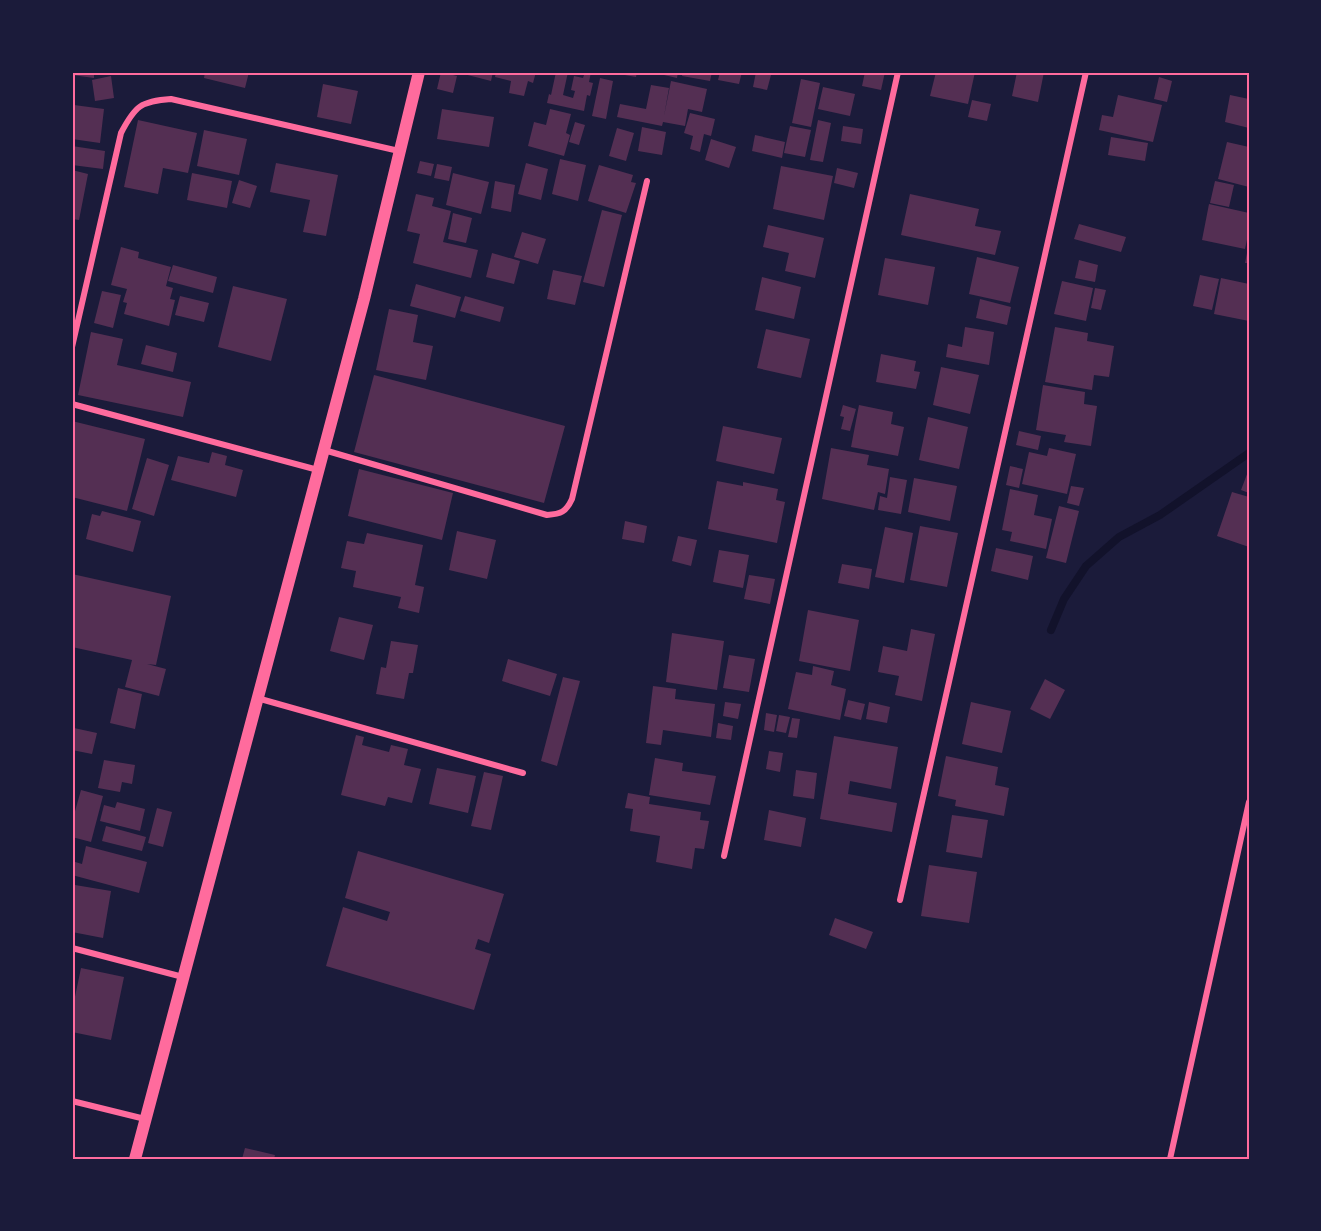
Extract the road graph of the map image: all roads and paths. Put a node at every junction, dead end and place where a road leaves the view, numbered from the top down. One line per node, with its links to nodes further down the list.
1 (419, 72): 4 (main road)
2 (898, 72): 13 (street)
3 (1086, 72): 14 (street)
4 (399, 151): 6 (street); 8 (main road)
5 (647, 181): 8 (street)
6 (72, 347)
7 (72, 404): 9 (street)
8 (323, 450): 9 (main road)
9 (318, 470): 10 (main road)
10 (257, 698): 11 (street); 16 (main road)
11 (523, 773)
12 (1249, 801): 20 (street)
13 (724, 856)
14 (900, 900)
15 (72, 948): 16 (street)
16 (183, 977): 18 (main road)
17 (72, 1101): 18 (street)
18 (145, 1119): 19 (main road)
19 (135, 1159)
20 (1170, 1159)

